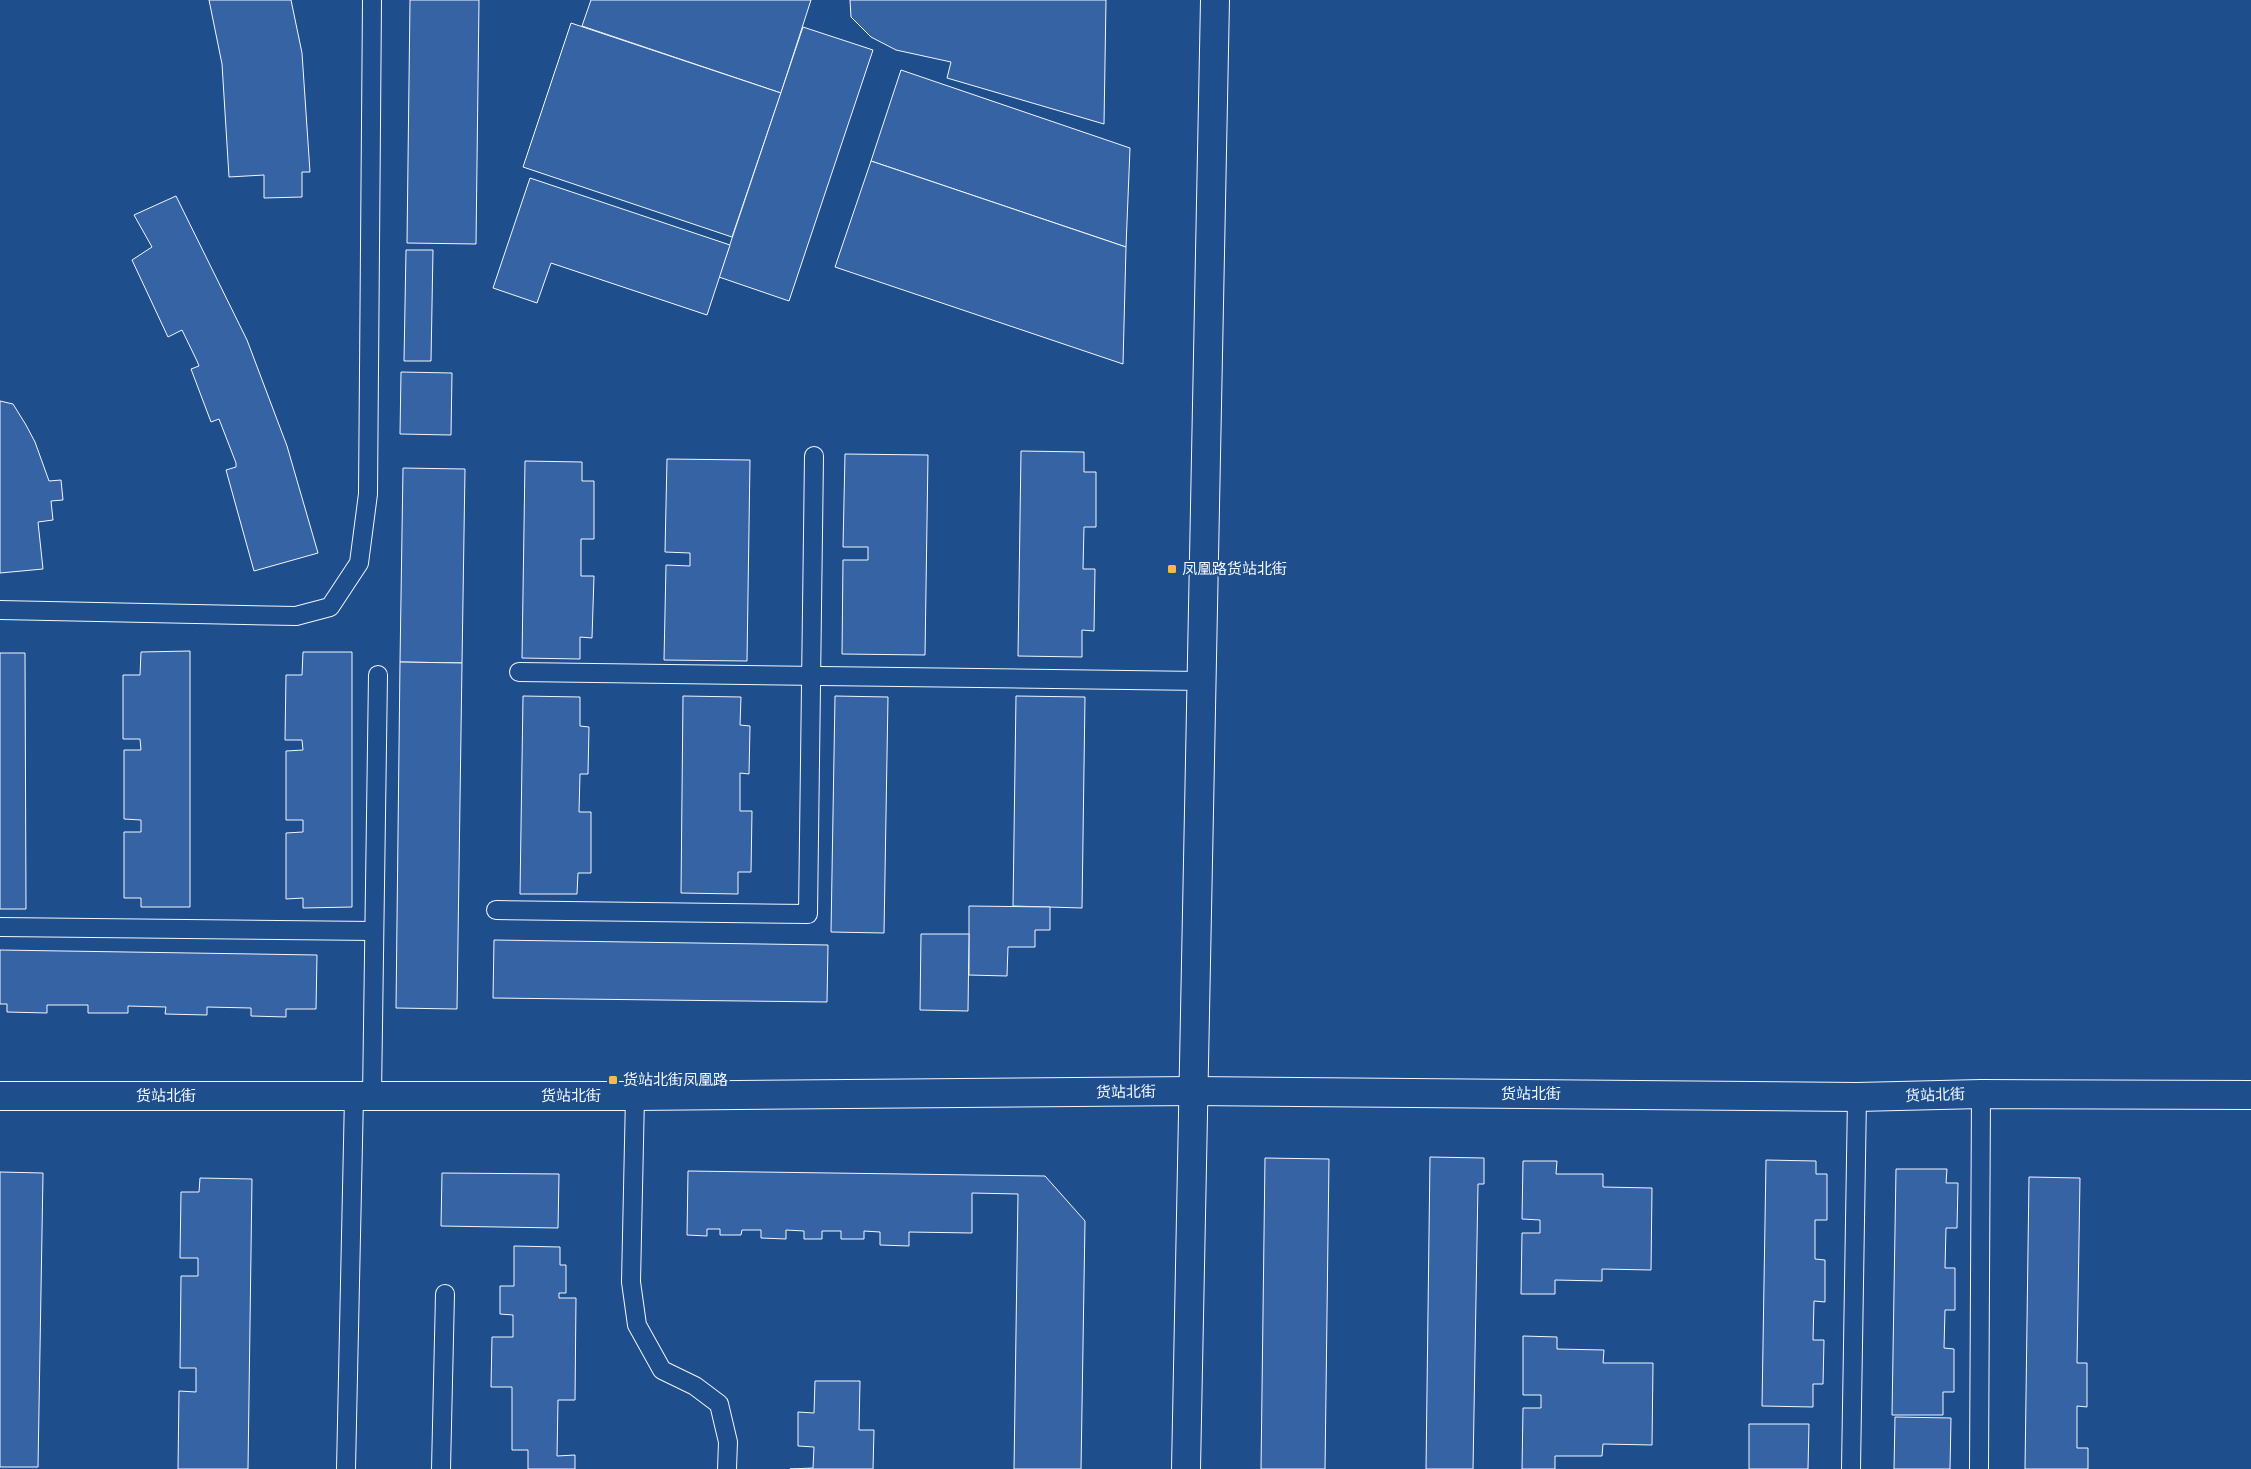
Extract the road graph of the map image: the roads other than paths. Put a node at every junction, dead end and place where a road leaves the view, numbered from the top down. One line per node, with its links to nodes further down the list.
1 (372, 0): 4 (lane)
2 (1215, 0): 8 (street)
3 (814, 456): 7 (lane)
4 (0, 610)
5 (519, 672): 7 (lane)
6 (378, 675): 11 (lane)
7 (811, 676): 8 (lane); 9 (lane)
8 (1201, 681): 12 (street)
9 (496, 910)
10 (0, 927): 11 (lane)
11 (374, 931): 16 (lane)
12 (1193, 1091): 17 (street, 货站北街); 18 (street, 货站北街); 23 (street)
13 (1981, 1094): 14 (street, 货站北街); 18 (street, 货站北街); 25 (lane)
14 (2251, 1095)
15 (0, 1096): 16 (street, 货站北街)
16 (363, 1096): 17 (street, 货站北街); 20 (lane)
17 (635, 1096): 22 (lane)
18 (1857, 1097): 24 (lane)
19 (445, 1294): 21 (lane)
20 (346, 1469)
21 (442, 1469)
22 (727, 1469)
23 (1186, 1469)
24 (1851, 1469)
25 (1979, 1469)

